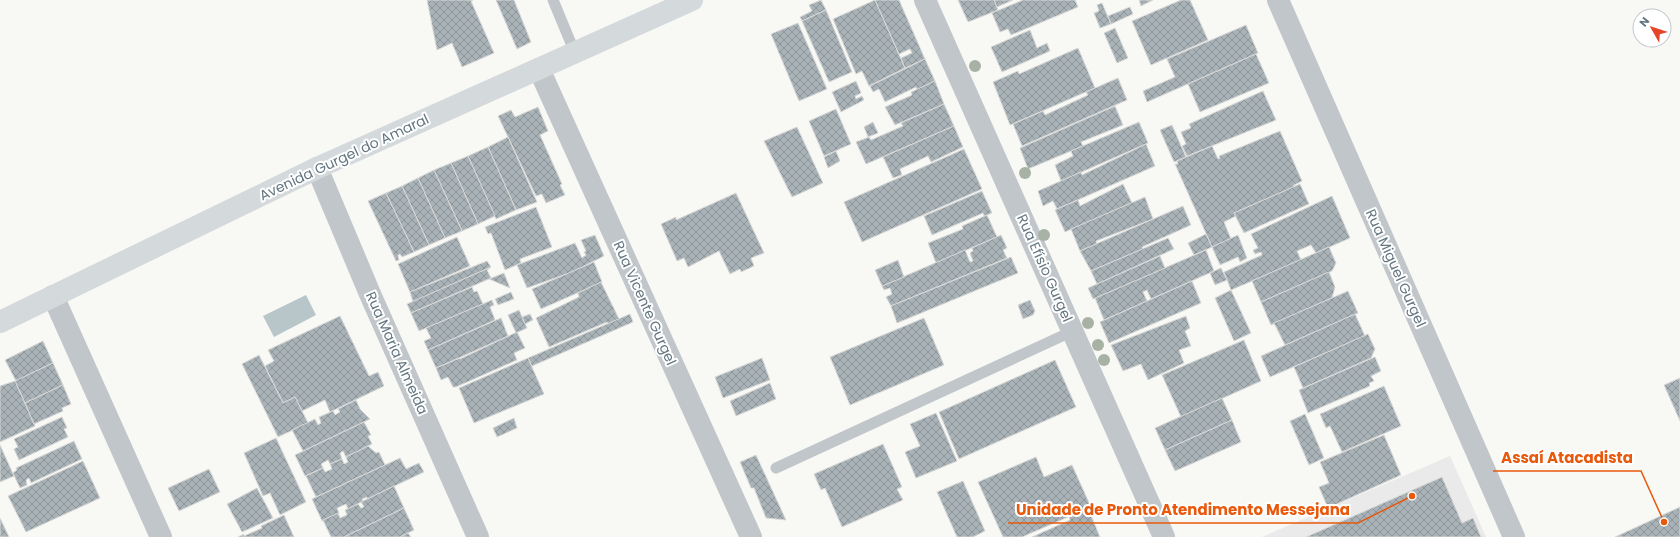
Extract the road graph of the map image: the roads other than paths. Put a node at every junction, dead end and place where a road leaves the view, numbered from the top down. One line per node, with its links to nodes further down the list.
1 (553, 0): 5 (lane)
2 (692, 0): 5 (street, Avenida Gurgel do Amaral)
3 (925, 0): 10 (street, Rua Efísio Gurgel)
4 (1278, 0): 16 (street, Rua Miguel Gurgel)
5 (575, 53): 6 (street, Avenida Gurgel do Amaral)
6 (539, 70): 7 (street, Avenida Gurgel do Amaral); 14 (street, Rua Vicente Gurgel)
7 (318, 168): 8 (street, Avenida Gurgel do Amaral); 13 (street, Rua Maria Almeida)
8 (53, 296): 9 (street, Avenida Gurgel do Amaral); 12 (street)
9 (0, 322)
10 (1073, 331): 11 (lane); 15 (street, Rua Efísio Gurgel)
11 (776, 468)
12 (161, 537)
13 (478, 537)
14 (751, 537)
15 (1164, 537)
16 (1514, 537)

